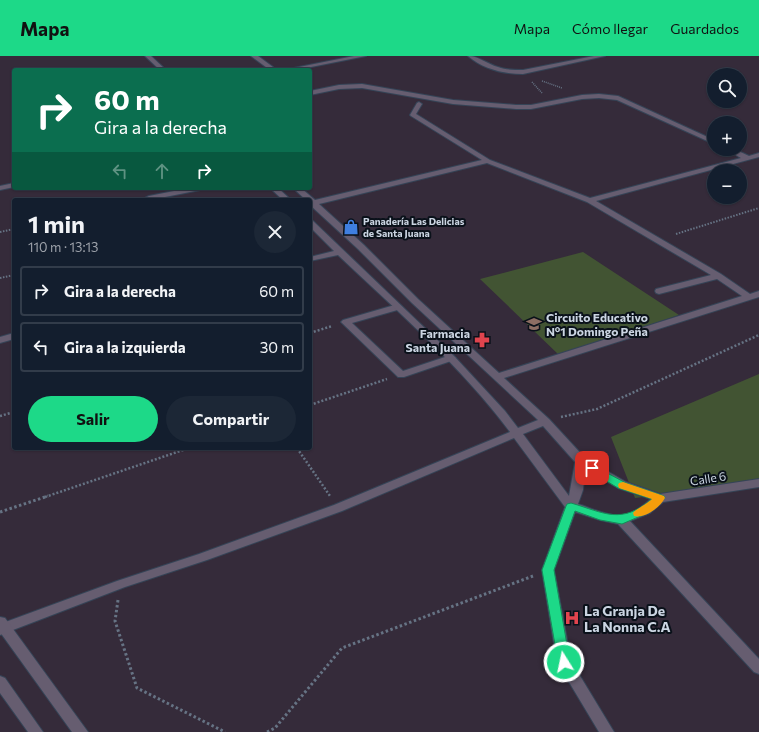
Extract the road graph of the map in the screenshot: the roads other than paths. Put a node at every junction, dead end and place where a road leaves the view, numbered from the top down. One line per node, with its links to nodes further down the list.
1 (148, 56): 6 (street)
2 (254, 56): 7 (street)
3 (363, 56): 8 (street)
4 (471, 56): 5 (street)
5 (602, 56)
6 (161, 68)
7 (271, 68)
8 (297, 68)
9 (312, 93): 11 (street)
10 (418, 104): 15 (street)
11 (707, 139)
12 (744, 156): 14 (street)
13 (759, 156): 14 (street)
14 (748, 158): 24 (street)
15 (488, 161): 24 (street); 25 (street)
16 (12, 185): 17 (street)
17 (0, 188)
18 (190, 190): 21 (street)
19 (276, 190): 22 (street)
20 (299, 190): 23 (street)
21 (150, 198)
22 (285, 198)
23 (308, 198)
24 (590, 200): 29 (street)
25 (313, 203): 37 (street)
26 (312, 225): 27 (street)
27 (339, 252): 28 (street); 33 (street)
28 (312, 259)
29 (718, 276): 30 (street); 32 (street)
30 (659, 291)
31 (759, 294): 32 (street)
32 (749, 297): 37 (street)
33 (398, 307): 36 (street); 36 (street)
34 (12, 337): 35 (street)
35 (0, 340)
36 (451, 358): 39 (street)
37 (498, 377): 38 (street)
38 (545, 421): 39 (street); 40 (street)
39 (518, 433): 43 (street); 45 (street)
40 (581, 461): 42 (street); 43 (street)
41 (759, 483): 42 (street, Calle 6)
42 (660, 498): 44 (street)
43 (571, 506): 44 (street); 50 (street)
44 (622, 520): 46 (street)
45 (2, 626): 49 (street)
46 (759, 668)
47 (0, 682): 48 (street)
48 (36, 732)
49 (81, 732)
50 (607, 732)

